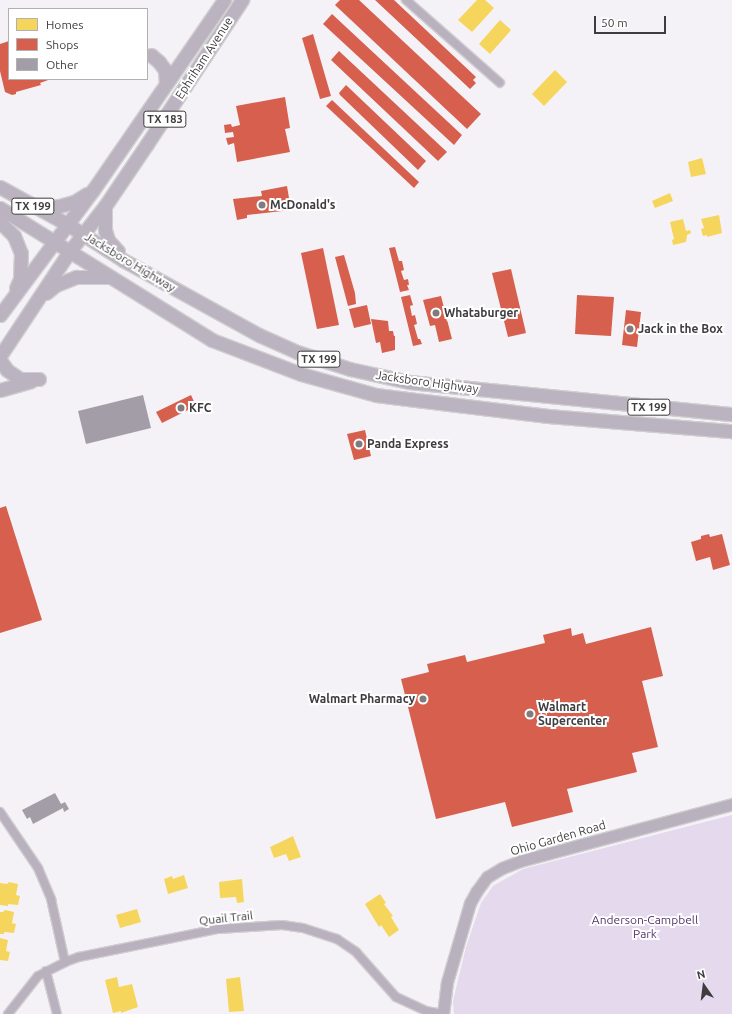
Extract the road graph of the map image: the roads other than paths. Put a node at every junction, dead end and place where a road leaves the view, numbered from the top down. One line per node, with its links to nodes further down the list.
1 (224, 0): 7 (main road, Ephriham Avenue / TX 183)
2 (230, 0): 5 (main road)
3 (242, 0): 5 (main road, Ephriham Avenue / TX 183)
4 (406, 0): 8 (street)
5 (211, 47): 11 (main road, Ephriham Avenue / TX 183)
6 (151, 55): 7 (main road)
7 (166, 83): 10 (main road, Ephriham Avenue / TX 183)
8 (500, 83)
9 (0, 187): 12 (main road, Jacksboro Highway / TX 199)
10 (93, 190): 12 (main road); 15 (main road, Ephriham Avenue / TX 183)
11 (105, 206): 16 (main road, Ephriham Avenue / TX 183); 20 (main road)
12 (35, 207): 15 (main road, Jacksboro Highway / TX 199)
13 (0, 208): 17 (main road, Jacksboro Highway / TX 199)
14 (0, 222): 22 (main road)
15 (67, 224): 16 (main road, Jacksboro Highway / TX 199); 17 (main road, Ephriham Avenue / TX 183)
16 (84, 234): 18 (main road, Ephriham Avenue / TX 183); 20 (main road, Jacksboro Highway / TX 199)
17 (54, 242): 18 (main road, Jacksboro Highway / TX 199); 22 (main road, TX 183)
18 (70, 252): 19 (main road, Jacksboro Highway / TX 199); 21 (main road, TX 183)
19 (110, 277): 21 (main road); 25 (main road, Jacksboro Highway / TX 199)
20 (159, 280): 24 (main road, Jacksboro Highway / TX 199)
21 (41, 296): 26 (main road, TX 183)
22 (8, 304): 23 (main road, TX 183)
23 (0, 315)
24 (259, 335): 25 (main road); 29 (main road, Jacksboro Highway / TX 199)
25 (246, 354): 31 (main road, Jacksboro Highway / TX 199)
26 (0, 356)
27 (0, 360): 28 (main road)
28 (0, 390)
29 (565, 398): 30 (main road, Jacksboro Highway / TX 199); 31 (main road)
30 (732, 414)
31 (563, 417): 32 (main road, Jacksboro Highway / TX 199)
32 (732, 432)
33 (732, 804): 39 (street, Ohio Garden Road)
34 (0, 812): 35 (street)
35 (65, 962): 36 (street, Quail Trail); 39 (street, Quail Trail)
36 (46, 971): 37 (street, Quail Trail); 38 (street)
37 (8, 1014)
38 (57, 1014)
39 (443, 1014)

